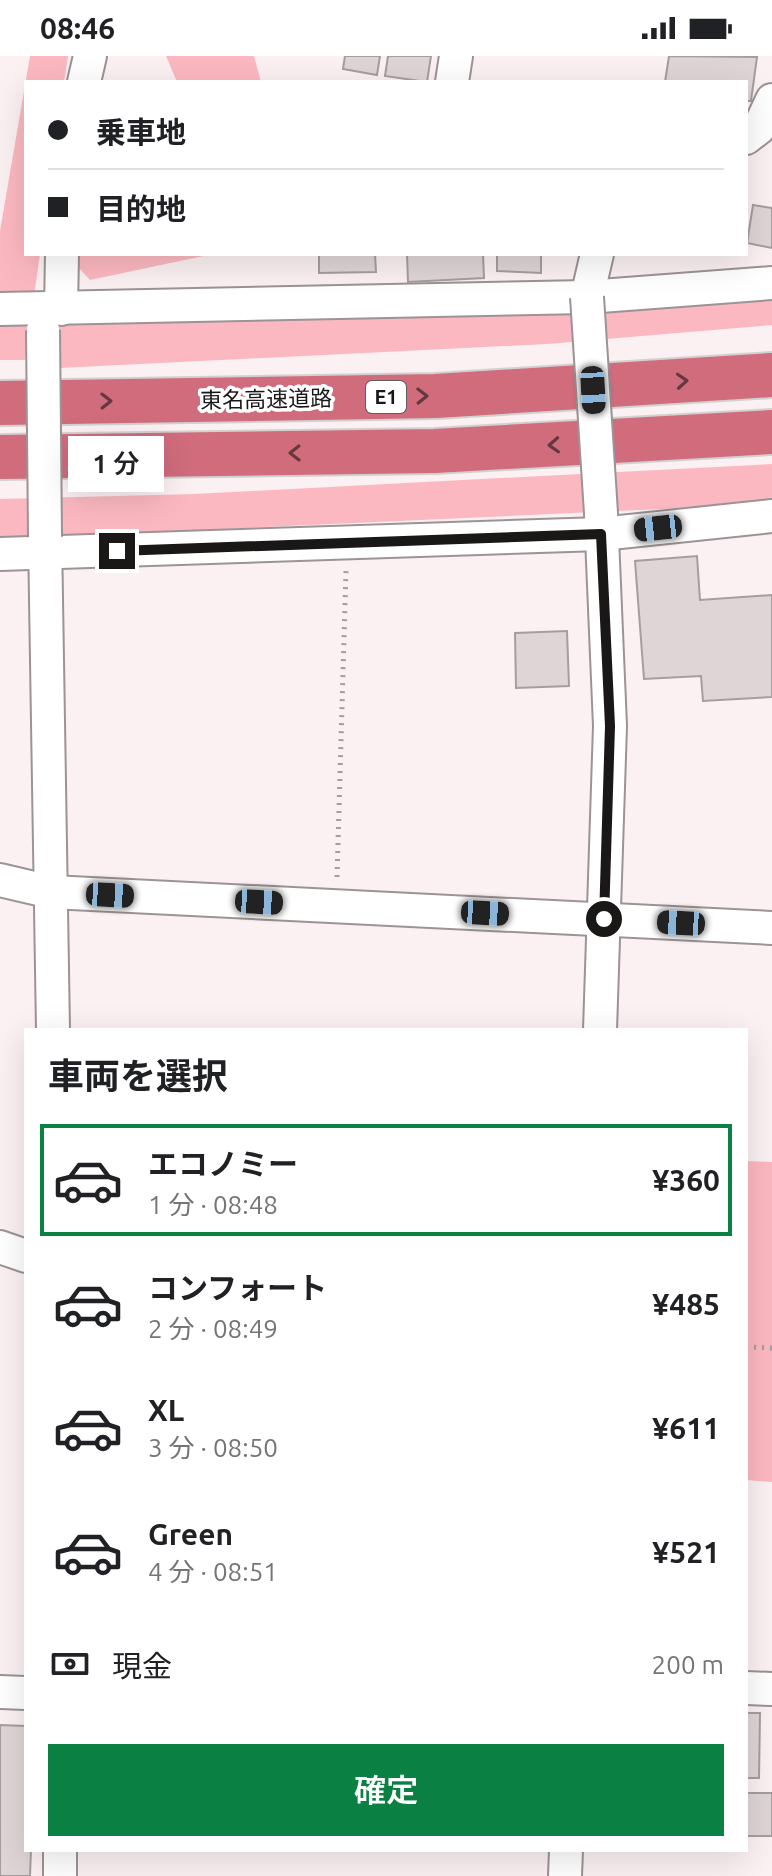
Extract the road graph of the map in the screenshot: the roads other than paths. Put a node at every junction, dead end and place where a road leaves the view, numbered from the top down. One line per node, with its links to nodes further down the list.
1 (90, 56): 3 (street)
2 (456, 56): 4 (street)
3 (84, 80)
4 (452, 80)
5 (772, 100): 6 (street)
6 (748, 136)
7 (62, 256): 12 (street)
8 (597, 256): 10 (street)
9 (772, 283): 10 (street)
10 (587, 297): 12 (street); 18 (street, bridge)
11 (0, 309): 12 (street)
12 (49, 316): 19 (street, bridge)
13 (772, 375): 14 (highway, 東名高速道路 / E1, one-way to 13)
14 (0, 403)
15 (772, 432): 16 (highway, one-way to 16)
16 (0, 457)
17 (772, 516): 18 (street)
18 (601, 523): 19 (street); 23 (street)
19 (46, 545): 20 (street); 22 (street)
20 (0, 554)
21 (0, 880): 22 (street)
22 (51, 892): 23 (street); 25 (street)
23 (604, 919): 24 (street); 26 (street)
24 (772, 928)
25 (53, 1028)
26 (600, 1028)
27 (0, 1247): 28 (street)
28 (24, 1255)
29 (748, 1688): 30 (street)
30 (772, 1689)
31 (0, 1692): 32 (street)
32 (24, 1693)
33 (60, 1852): 35 (street)
34 (566, 1852): 36 (street)
35 (60, 1876)
36 (565, 1876)

